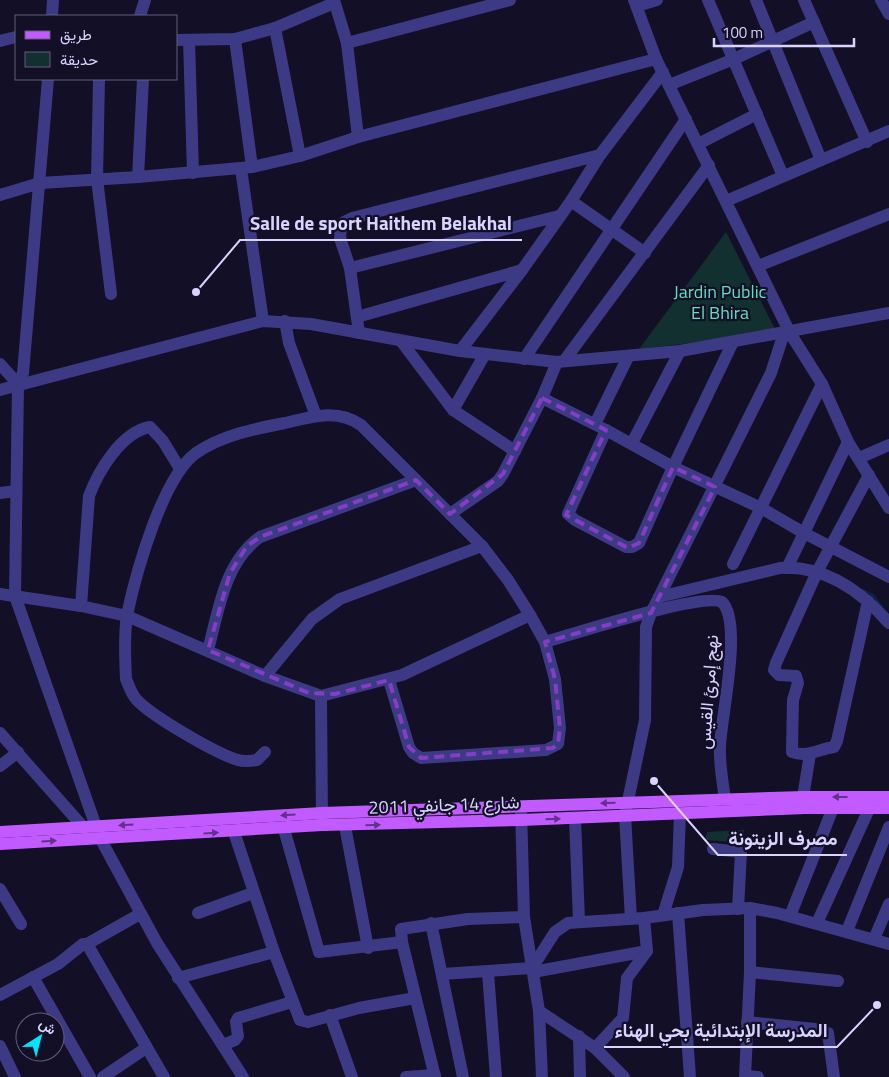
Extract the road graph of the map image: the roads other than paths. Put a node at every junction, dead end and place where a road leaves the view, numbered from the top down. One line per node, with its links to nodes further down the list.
1 (53, 0): 12 (street)
2 (145, 0): 13 (street)
3 (510, 0): 22 (street)
4 (657, 0): 10 (street)
5 (708, 0): 24 (street)
6 (756, 0): 21 (street)
7 (804, 0): 14 (street)
8 (880, 0): 11 (street)
9 (334, 2): 15 (street); 22 (street)
10 (635, 3): 23 (street)
11 (889, 14)
12 (52, 15)
13 (140, 15)
14 (814, 22): 21 (street); 34 (street)
15 (275, 28): 17 (street); 37 (street)
16 (15, 37): 20 (street)
17 (235, 39): 19 (street); 40 (street)
18 (178, 40): 19 (street)
19 (189, 40): 41 (street)
20 (0, 41)
21 (772, 41): 24 (street); 38 (street)
22 (347, 43): 33 (street)
23 (656, 59): 25 (street); 33 (street)
24 (734, 59): 29 (street); 30 (street)
25 (663, 72): 29 (street); 36 (street)
26 (48, 80): 45 (street)
27 (98, 80): 44 (street)
28 (143, 80): 43 (street)
29 (669, 85): 31 (street)
30 (757, 114): 35 (street); 42 (street)
31 (686, 120): 35 (street); 51 (street)
32 (889, 132): 34 (street)
33 (358, 136): 37 (street)
34 (866, 142): 38 (street)
35 (698, 144): 39 (street)
36 (600, 155): 47 (street); 54 (street)
37 (300, 156): 40 (street)
38 (821, 160): 42 (street)
39 (708, 165): 48 (street); 52 (street)
40 (246, 168): 41 (street); 59 (street)
41 (194, 173): 43 (street)
42 (783, 176): 48 (street)
43 (138, 177): 44 (street)
44 (96, 178): 45 (street); 56 (street)
45 (40, 183): 46 (street); 72 (street)
46 (0, 195)
47 (571, 201): 49 (street); 51 (street)
48 (726, 201): 53 (street)
49 (559, 216): 54 (street); 55 (street)
50 (888, 216): 53 (street)
51 (612, 228): 52 (street); 69 (street)
52 (646, 253): 70 (street)
53 (758, 266): 62 (street)
54 (350, 268): 58 (street)
55 (522, 270): 58 (street); 65 (street)
56 (111, 294)
57 (889, 313): 62 (street)
58 (357, 317): 61 (street)
59 (263, 321): 60 (street); 72 (street)
60 (285, 321): 61 (street); 77 (street)
61 (359, 333): 63 (street)
62 (787, 333): 64 (street); 73 (street); 88 (street)
63 (401, 341): 65 (street); 76 (street)
64 (733, 342): 66 (street); 84 (street)
65 (460, 351): 67 (street)
66 (680, 351): 68 (street); 80 (street)
67 (485, 354): 69 (street); 76 (street)
68 (628, 357): 70 (street); 78 (street)
69 (524, 359): 70 (street)
70 (561, 361): 75 (street)
71 (0, 364): 72 (street)
72 (18, 384): 74 (street); 89 (street)
73 (822, 384): 79 (street); 91 (street)
74 (0, 390)
75 (542, 398): 78 (street); 82 (street)
76 (453, 410): 82 (street)
77 (316, 416): 85 (street); 87 (street)
78 (601, 427): 80 (street); 84 (street)
79 (848, 442): 83 (street); 94 (street)
80 (632, 443): 84 (street)
81 (889, 445): 83 (street)
82 (515, 451): 93 (street)
83 (859, 458): 86 (street)
84 (673, 467): 88 (street)
85 (180, 469): 105 (street); 108 (street)
86 (869, 475): 92 (street); 96 (street)
87 (416, 480): 93 (street); 111 (street)
88 (715, 487): 91 (street); 103 (street)
89 (16, 492): 90 (street); 102 (street)
90 (0, 493)
91 (761, 508): 94 (street); 97 (street)
92 (889, 508)
93 (450, 514): 95 (street)
94 (804, 534): 96 (street); 98 (street)
95 (482, 546): 107 (street); 112 (street)
96 (830, 547): 99 (street); 100 (street)
97 (733, 564)
98 (787, 568): 99 (street); 103 (street)
99 (817, 572): 104 (street); 118 (street)
100 (889, 577)
101 (0, 594): 102 (street)
102 (14, 596): 105 (street); 135 (street)
103 (659, 597): 106 (street)
104 (868, 601): 109 (street); 118 (street)
105 (81, 606): 108 (street)
106 (651, 613): 110 (street); 122 (street, نهج إمرئ القيس); 126 (street)
107 (530, 614): 110 (street); 113 (street)
108 (127, 616): 111 (street); 117 (street)
109 (889, 623)
110 (545, 642): 113 (street)
111 (208, 650): 112 (street)
112 (265, 676): 114 (street)
113 (389, 680): 114 (street)
114 (321, 696): 130 (street)
115 (0, 733): 116 (street)
116 (18, 752): 119 (street); 135 (street)
117 (265, 752)
118 (810, 754): 120 (street)
119 (0, 766)
120 (803, 797): 121 (main road, شارع 14 جانفي 2011, one-way to 120); 122 (main road, شارع 14 جانفي 2011)
121 (889, 797)
122 (725, 800): 126 (main road, شارع 14 جانفي 2011)
123 (520, 806): 126 (main road, شارع 14 جانفي 2011, one-way to 123); 130 (main road, شارع 14 جانفي 2011); 131 (street)
124 (833, 808): 127 (main road, شارع 14 جانفي 2011); 128 (main road, شارع 14 جانفي 2011); 148 (street)
125 (889, 808): 127 (main road, شارع 14 جانفي 2011)
126 (627, 809): 128 (main road, شارع 14 جانفي 2011); 129 (main road, شارع 14 جانفي 2011); 151 (street)
127 (869, 809): 154 (street)
128 (680, 814): 147 (street)
129 (575, 818): 131 (main road, شارع 14 جانفي 2011, one-way to 129); 152 (street)
130 (322, 819): 132 (main road, شارع 14 جانفي 2011); 134 (main road, شارع 14 جانفي 2011); 135 (main road, شارع 14 جانفي 2011, one-way to 135)
131 (521, 820): 132 (main road, شارع 14 جانفي 2011, one-way to 131); 149 (street)
132 (345, 826): 161 (street)
133 (889, 827): 156 (street)
134 (284, 829): 137 (main road, شارع 14 جانفي 2011); 161 (street)
135 (93, 831): 136 (main road, شارع 14 جانفي 2011); 137 (main road, شارع 14 جانفي 2011, one-way to 137); 138 (main road, شارع 14 جانفي 2011, one-way to 135); 146 (street)
136 (0, 832)
137 (234, 832): 141 (street)
138 (0, 844)
139 (713, 849): 143 (street)
140 (0, 888): 155 (street)
141 (253, 893): 144 (street); 162 (street)
142 (889, 904): 157 (street)
143 (744, 909): 145 (street); 148 (street); 165 (street)
144 (198, 913)
145 (678, 913): 147 (street); 195 (street)
146 (140, 914): 159 (street); 169 (street)
147 (663, 915): 150 (street)
148 (790, 916): 154 (street)
149 (524, 917): 153 (street); 164 (street)
150 (644, 918): 151 (street); 163 (street)
151 (631, 919): 152 (street)
152 (579, 922): 164 (street)
153 (431, 923): 158 (street); 167 (street)
154 (818, 923): 156 (street)
155 (21, 924)
156 (847, 931): 157 (street)
157 (874, 939): 160 (street)
158 (402, 942): 161 (street); 172 (street)
159 (87, 944): 168 (street); 180 (street)
160 (889, 944)
161 (368, 948)
162 (274, 952): 169 (street); 173 (street)
163 (646, 952): 164 (street); 181 (street)
164 (533, 970): 166 (street); 174 (street)
165 (750, 972): 170 (street); 176 (street)
166 (488, 973): 167 (street); 191 (street)
167 (442, 974): 190 (street)
168 (33, 977): 171 (street); 184 (street)
169 (178, 978): 178 (street)
170 (838, 981)
171 (0, 995)
172 (415, 998): 175 (street); 182 (street)
173 (292, 1002): 175 (street); 178 (street)
174 (539, 1011): 177 (street); 192 (street)
175 (330, 1015): 188 (street)
176 (747, 1022): 196 (street); 197 (street)
177 (579, 1036): 181 (street); 193 (street)
178 (223, 1045): 187 (street)
179 (0, 1046): 183 (street)
180 (146, 1048): 185 (street); 186 (street)
181 (595, 1048): 194 (street)
182 (435, 1076): 189 (street)
183 (15, 1077)
184 (90, 1077)
185 (103, 1077)
186 (164, 1077)
187 (243, 1077)
188 (352, 1077)
189 (406, 1077)
190 (463, 1077)
191 (496, 1077)
192 (542, 1077)
193 (580, 1077)
194 (624, 1077)
195 (690, 1077)
196 (749, 1077)
197 (834, 1077)

